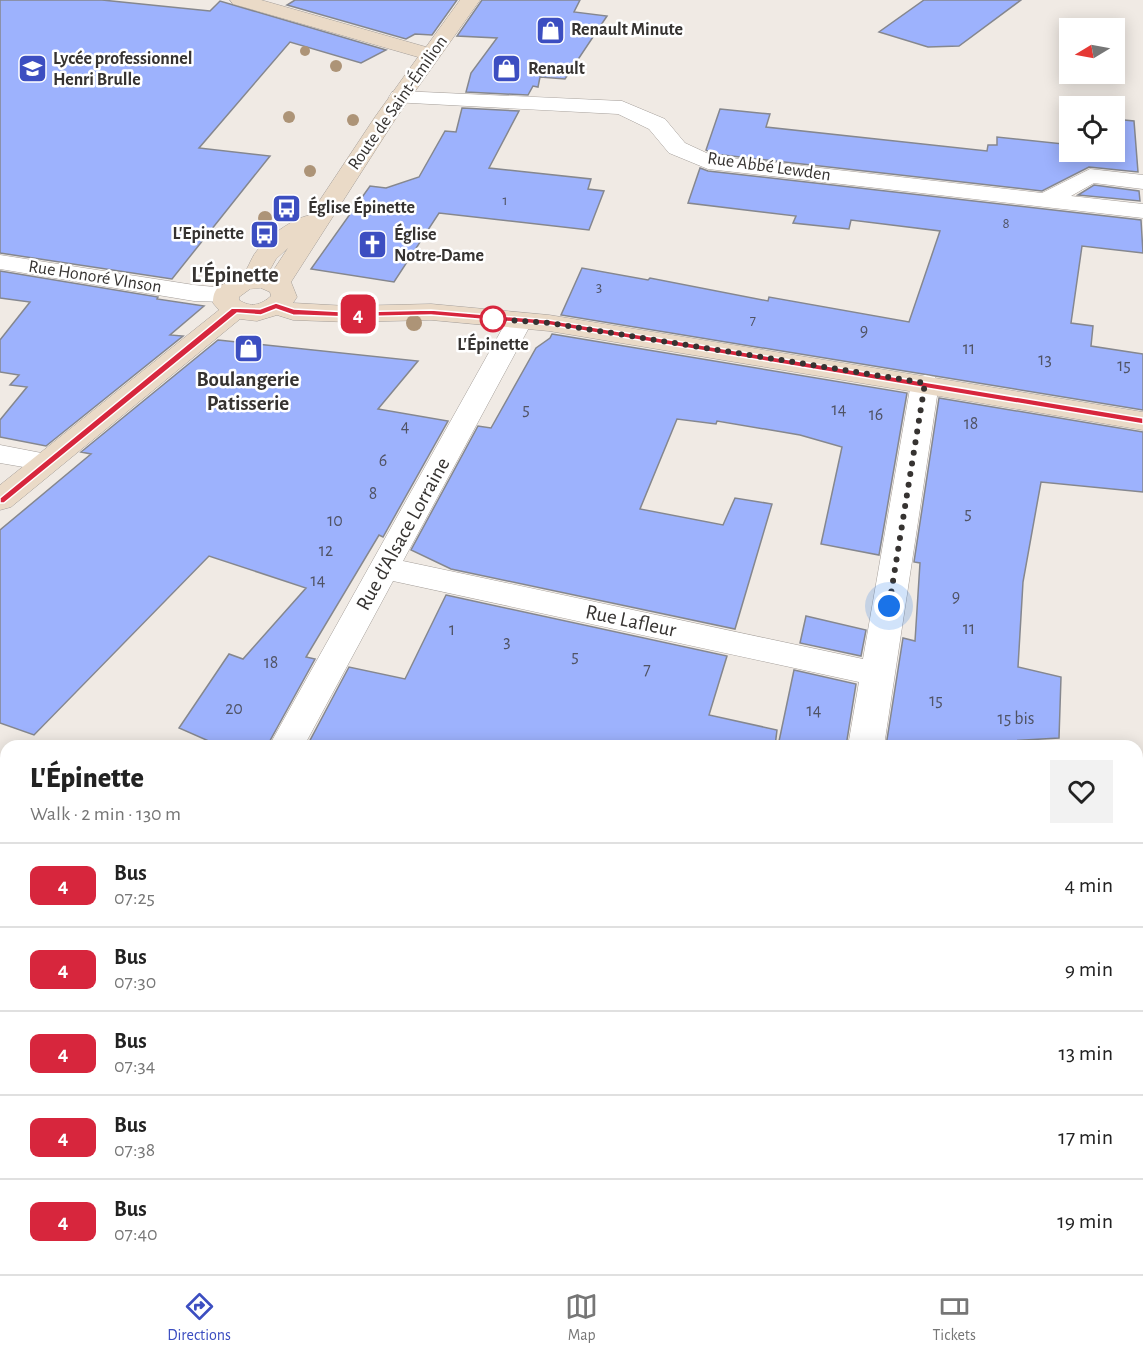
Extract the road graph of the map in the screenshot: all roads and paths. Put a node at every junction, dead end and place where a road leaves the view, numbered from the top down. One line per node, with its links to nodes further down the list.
1 (240, 0): 3 (street)
2 (470, 0): 3 (street, Route de Saint-Émilion)
3 (429, 54): 4 (street, Route de Saint-Émilion)
4 (400, 97): 6 (street, Rue Abbé Lewden); 7 (street, Route de Saint-Émilion)
5 (1143, 182): 6 (street)
6 (1046, 200): 8 (street, Rue Abbé Lewden)
7 (328, 207): 10 (street, Route de Saint-Émilion); 11 (street, Route de Saint-Émilion)
8 (1143, 212)
9 (11, 264): 12 (street, Rue Honoré VInson)
10 (251, 281): 11 (street); 12 (street)
11 (277, 295): 12 (street); 13 (street)
12 (230, 302): 17 (street)
13 (519, 322): 14 (street); 19 (street, Rue d'Alsace Lorraine)
14 (925, 383): 15 (street); 20 (street)
15 (1143, 421)
16 (0, 454): 17 (street)
17 (47, 462): 18 (street)
18 (0, 500)
19 (384, 568): 20 (street, Rue Lafleur); 21 (street, Rue d'Alsace Lorraine)
20 (878, 674): 22 (street)
21 (289, 740)
22 (867, 740)

